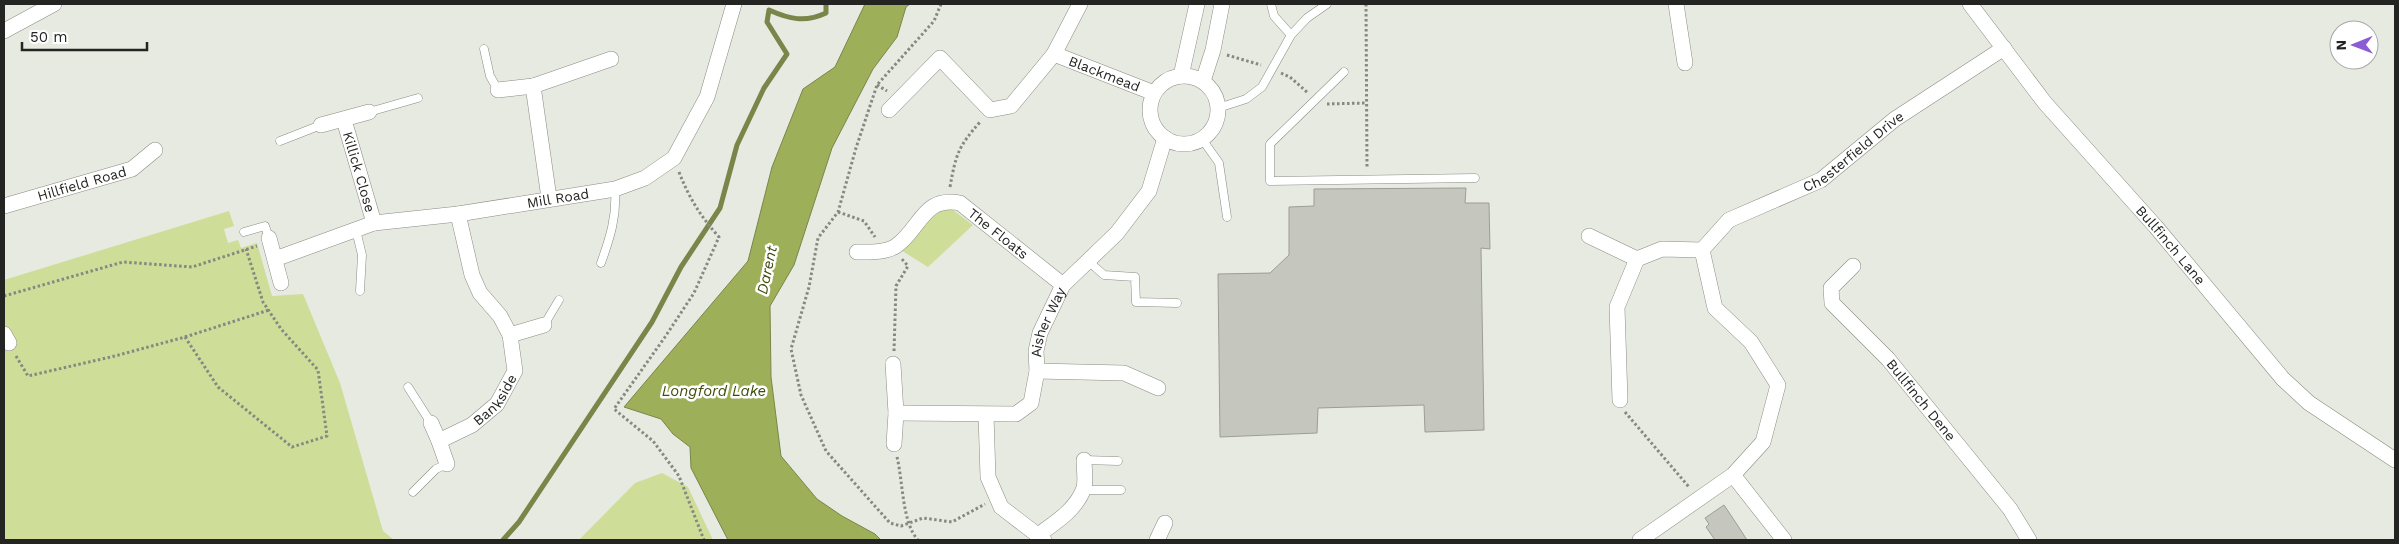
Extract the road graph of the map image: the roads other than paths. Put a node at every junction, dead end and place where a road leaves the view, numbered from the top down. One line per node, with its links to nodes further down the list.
1 (54, 4): 12 (street)
2 (734, 4): 36 (street, Mill Road)
3 (1080, 4): 16 (street, Blackmead)
4 (1196, 4): 20 (street)
5 (1222, 4): 21 (street)
6 (1271, 4): 11 (lane)
7 (1276, 4): 11 (lane)
8 (1327, 4): 13 (lane)
9 (1676, 4): 18 (street)
10 (1970, 4): 14 (street, Bullfinch Lane)
11 (1274, 16): 13 (lane)
12 (4, 31)
13 (1291, 35): 26 (lane)
14 (2004, 48): 46 (street, Chesterfield Drive); 71 (street, Bullfinch Lane)
15 (484, 49): 23 (lane)
16 (1054, 54): 24 (street, Blackmead); 27 (street, Blackmead)
17 (610, 59): 22 (street)
18 (1685, 63)
19 (1344, 72): 35 (lane)
20 (1181, 76): 21 (street); 24 (street)
21 (1203, 81): 26 (street)
22 (533, 86): 23 (street); 37 (street)
23 (498, 90)
24 (1154, 93): 31 (street)
25 (418, 98): 28 (lane)
26 (1218, 108): 32 (street)
27 (889, 110)
28 (369, 112): 29 (street, Killick Close)
29 (344, 120): 30 (street, Killick Close); 41 (street, Killick Close)
30 (321, 125): 33 (lane)
31 (1165, 138): 32 (street); 50 (street, Aisher Way)
32 (1202, 140): 40 (lane)
33 (280, 141)
34 (155, 150): 38 (street, Hillfield Road)
35 (1475, 178)
36 (615, 189): 37 (street, Mill Road); 51 (lane)
37 (549, 198): 39 (street, Mill Road)
38 (4, 206)
39 (458, 214): 41 (street, Mill Road); 59 (street, Bankside)
40 (1227, 217)
41 (374, 223): 42 (street, Mill Road)
42 (356, 230): 48 (street, Mill Road); 55 (lane)
43 (244, 232): 45 (lane)
44 (1589, 236): 49 (street)
45 (270, 240): 48 (street)
46 (1702, 250): 49 (street); 74 (street)
47 (857, 252): 54 (street, The Floats)
48 (275, 259): 53 (street)
49 (1637, 259): 64 (street)
50 (1087, 260): 54 (street, Aisher Way); 57 (lane)
51 (601, 263)
52 (1853, 266): 83 (street, Bullfinch Dene)
53 (282, 283)
54 (1063, 285): 61 (street, Aisher Way)
55 (360, 291)
56 (559, 300): 58 (lane)
57 (1177, 303)
58 (544, 325): 59 (street)
59 (510, 335): 68 (street, Bankside)
60 (893, 364): 65 (street)
61 (1037, 371): 63 (street); 66 (street, Aisher Way)
62 (408, 387): 67 (lane)
63 (1158, 388)
64 (1620, 400)
65 (896, 413): 66 (street, Aisher Way); 69 (street)
66 (986, 415): 79 (street)
67 (431, 424): 68 (street)
68 (439, 441): 73 (street)
69 (894, 444)
70 (1084, 460): 72 (lane); 75 (street)
71 (2395, 460)
72 (1118, 461)
73 (447, 464): 77 (lane)
74 (1733, 475): 81 (street); 82 (street)
75 (1082, 490): 76 (lane); 79 (street)
76 (1121, 490)
77 (413, 492)
78 (1165, 523): 80 (street)
79 (1041, 538)
80 (1157, 540)
81 (1640, 540)
82 (1784, 540)
83 (2029, 540)

